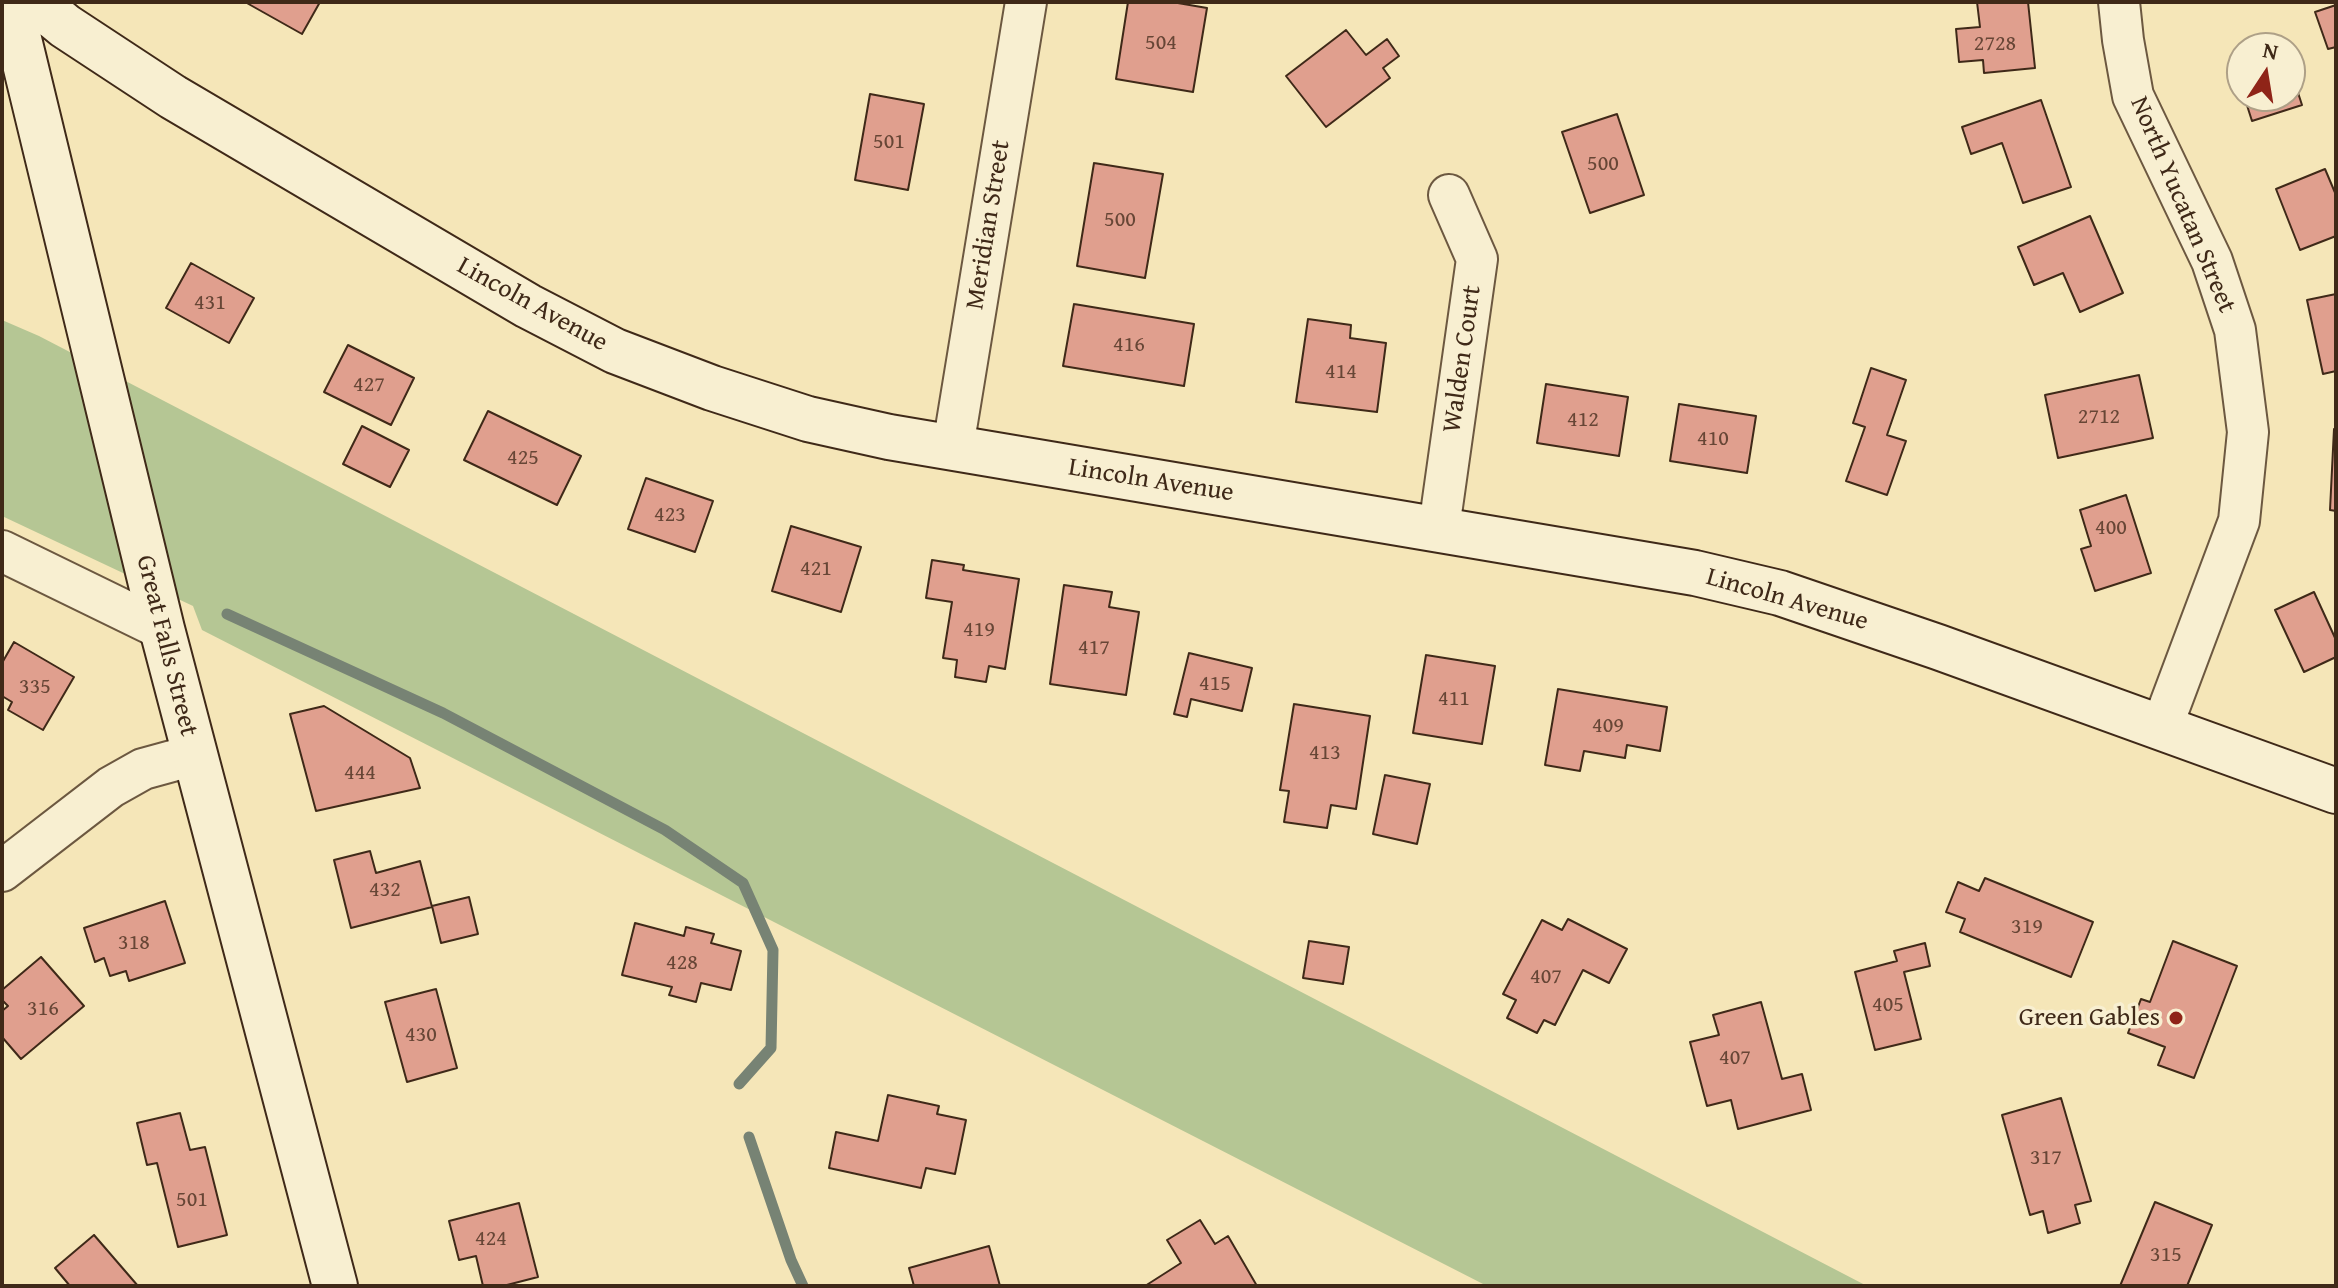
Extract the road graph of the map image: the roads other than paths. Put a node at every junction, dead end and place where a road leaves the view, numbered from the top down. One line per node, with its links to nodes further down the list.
1 (10, 2): 9 (street, Great Falls Street)
2 (36, 2): 6 (street, Lincoln Avenue)
3 (1026, 2): 6 (street, Meridian Street)
4 (2119, 2): 10 (street, North Yucatan Street)
5 (1449, 195): 7 (street, Walden Court)
6 (953, 447): 7 (street, Lincoln Avenue)
7 (1439, 528): 10 (street, Lincoln Avenue)
8 (2, 551): 9 (street)
9 (162, 629): 11 (street, Great Falls Street)
10 (2161, 729): 12 (street, Lincoln Avenue)
11 (194, 755): 13 (street); 14 (street, Great Falls Street)
12 (2336, 791)
13 (2, 871)
14 (335, 1286)

